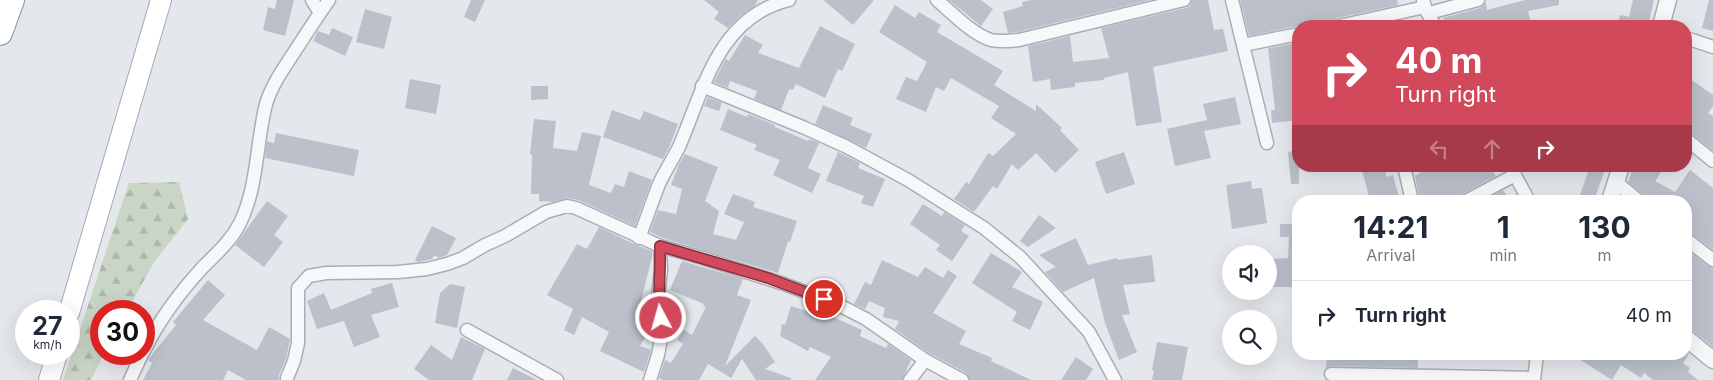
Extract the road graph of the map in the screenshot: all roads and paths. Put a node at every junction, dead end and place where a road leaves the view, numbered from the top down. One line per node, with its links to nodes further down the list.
1 (12, 0): 17 (highway)
2 (160, 0): 40 (main road)
3 (312, 0): 13 (street)
4 (329, 0): 13 (street)
5 (789, 0): 22 (street)
6 (937, 0): 11 (street)
7 (1184, 0): 11 (street)
8 (1232, 0): 20 (street)
9 (1478, 0): 12 (street)
10 (1668, 0): 16 (street)
11 (1157, 3)
12 (1424, 5): 14 (street); 15 (street)
13 (321, 11): 42 (street)
14 (1380, 20)
15 (1432, 20)
16 (1663, 20)
17 (0, 33)
18 (1292, 35): 20 (street)
19 (1692, 40): 21 (street)
20 (1243, 45): 23 (street)
21 (1713, 47)
22 (702, 86): 36 (street); 58 (street)
23 (1267, 143)
24 (1692, 144): 25 (street)
25 (1713, 161)
26 (1405, 172): 31 (street)
27 (1510, 172): 32 (street)
28 (1513, 172): 33 (street)
29 (1618, 172): 30 (street)
30 (1616, 182): 34 (street); 35 (street)
31 (1411, 195)
32 (1475, 195)
33 (1526, 195)
34 (1612, 195)
35 (1632, 195)
36 (639, 238): 38 (street); 50 (street)
37 (1692, 244): 39 (street)
38 (660, 246): 44 (street); 55 (street)
39 (1713, 260)
40 (73, 300)
41 (467, 330): 54 (street)
42 (155, 333)
43 (1692, 343): 46 (street)
44 (925, 360): 56 (street); 57 (street)
45 (1536, 360): 51 (street)
46 (1713, 360)
47 (54, 365): 52 (main road)
48 (137, 365): 53 (street)
49 (1331, 374): 51 (street)
50 (287, 378)
51 (1534, 379)
52 (49, 380)
53 (130, 380)
54 (557, 380)
55 (650, 380)
56 (910, 380)
57 (962, 380)
58 (1115, 380)

